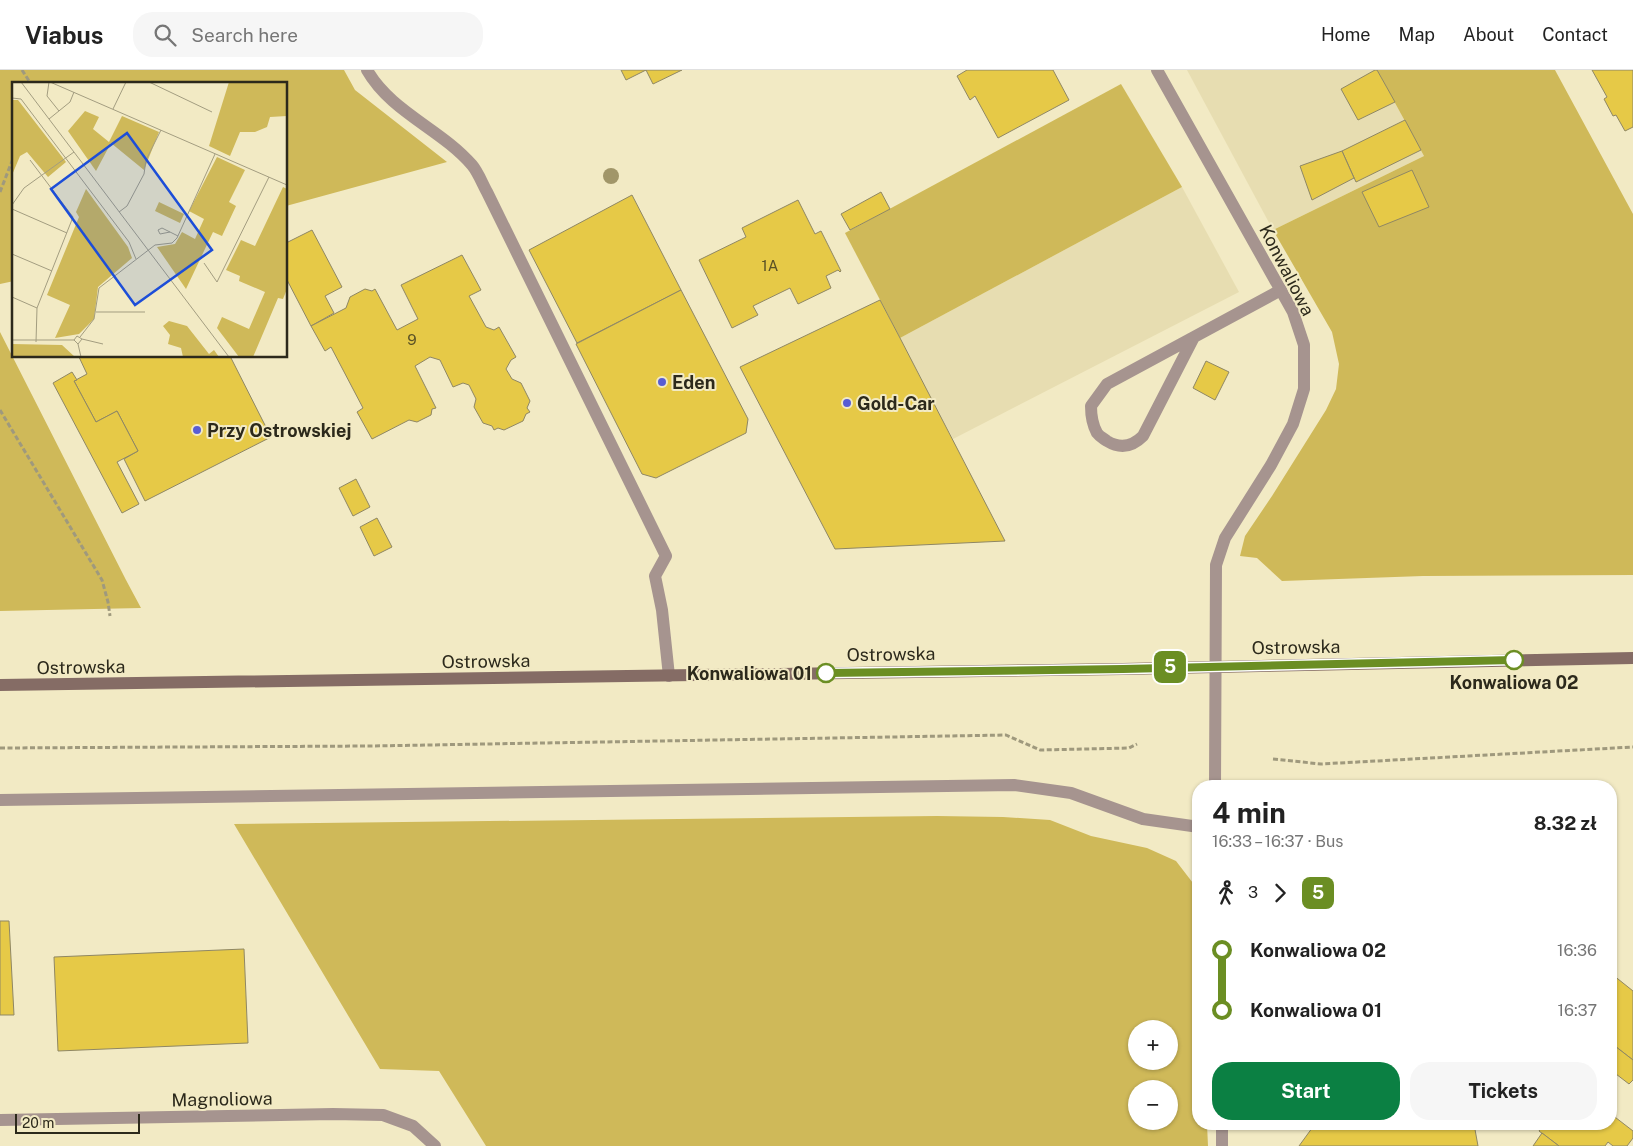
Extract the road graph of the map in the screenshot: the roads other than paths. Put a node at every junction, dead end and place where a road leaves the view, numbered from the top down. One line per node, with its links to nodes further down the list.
1 (367, 70): 7 (street)
2 (1158, 70): 3 (street, Konwaliowa)
3 (1281, 290): 4 (street); 6 (street, Konwaliowa)
4 (1194, 337): 4 (street)
5 (1633, 658): 6 (main road, Ostrowska)
6 (1216, 666): 7 (main road, Ostrowska); 9 (street, Konwaliowa)
7 (669, 676): 8 (main road, Ostrowska)
8 (0, 685)
9 (1215, 780)
10 (0, 800): 11 (street)
11 (1192, 826)
12 (0, 1120): 14 (street, Magnoliowa)
13 (1222, 1130): 15 (street)
14 (435, 1146)
15 (1222, 1146)

